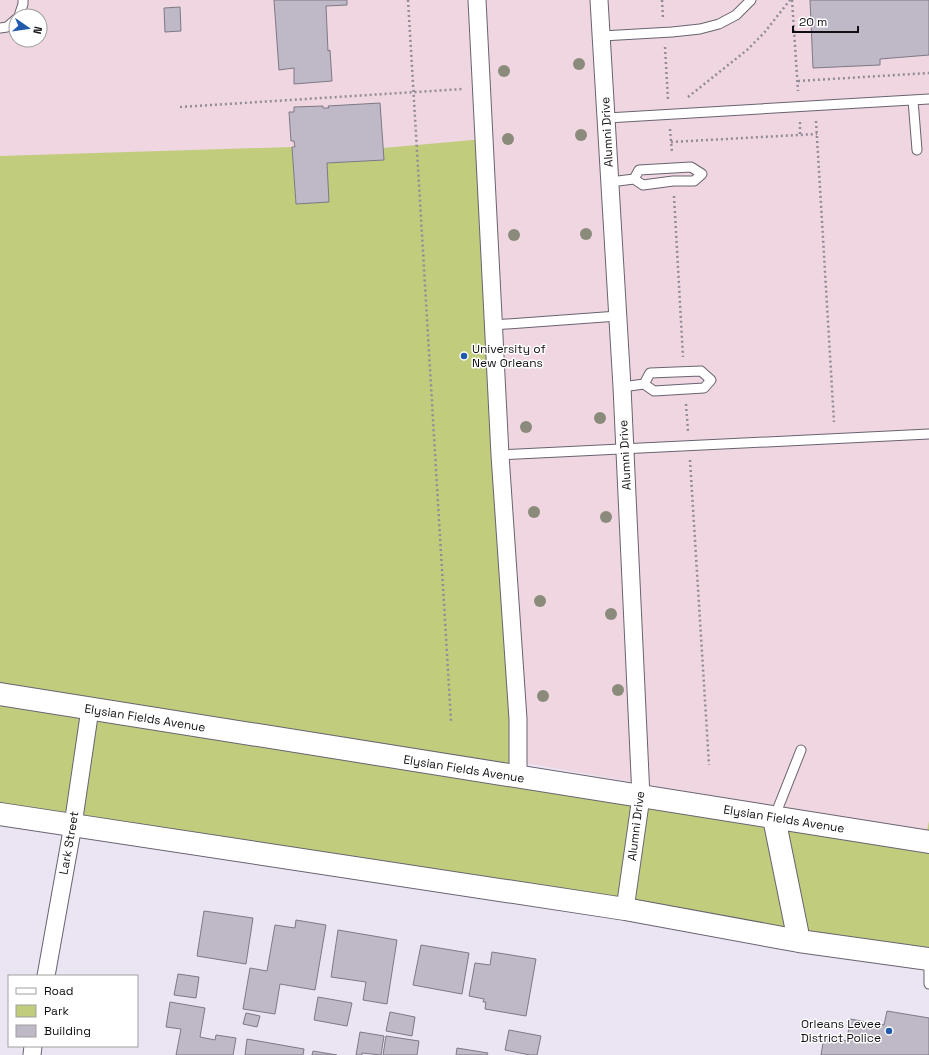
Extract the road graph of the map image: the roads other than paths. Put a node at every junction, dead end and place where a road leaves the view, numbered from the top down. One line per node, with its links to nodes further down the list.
1 (477, 0): 12 (street)
2 (599, 0): 4 (street, Alumni Drive)
3 (752, 0): 4 (lane)
4 (602, 36): 7 (street, Alumni Drive)
5 (929, 99): 6 (lane)
6 (913, 100): 7 (lane); 8 (lane)
7 (607, 118): 10 (street, Alumni Drive)
8 (917, 150)
9 (634, 179): 9 (lane); 10 (lane)
10 (610, 182): 11 (street, Alumni Drive)
11 (618, 316): 12 (lane); 14 (street, Alumni Drive)
12 (493, 325): 17 (street)
13 (644, 384): 13 (lane); 14 (lane)
14 (622, 387): 16 (street, Alumni Drive)
15 (929, 434): 16 (lane)
16 (625, 449): 17 (lane); 22 (street, Alumni Drive)
17 (500, 455): 21 (street)
18 (0, 694): 19 (street, Elysian Fields Avenue)
19 (90, 709): 21 (street, Elysian Fields Avenue); 25 (street, Lark Street)
20 (801, 750): 24 (lane)
21 (518, 777): 22 (street, Elysian Fields Avenue)
22 (641, 797): 24 (street, Elysian Fields Avenue); 27 (street, Alumni Drive)
23 (0, 814): 25 (street)
24 (774, 818): 26 (street, Elysian Fields Avenue); 28 (street)
25 (73, 825): 27 (street); 30 (street, Lark Street)
26 (929, 842)
27 (625, 909): 28 (street)
28 (799, 941): 29 (street)
29 (929, 959): 31 (lane)
30 (46, 975)
31 (929, 984)

